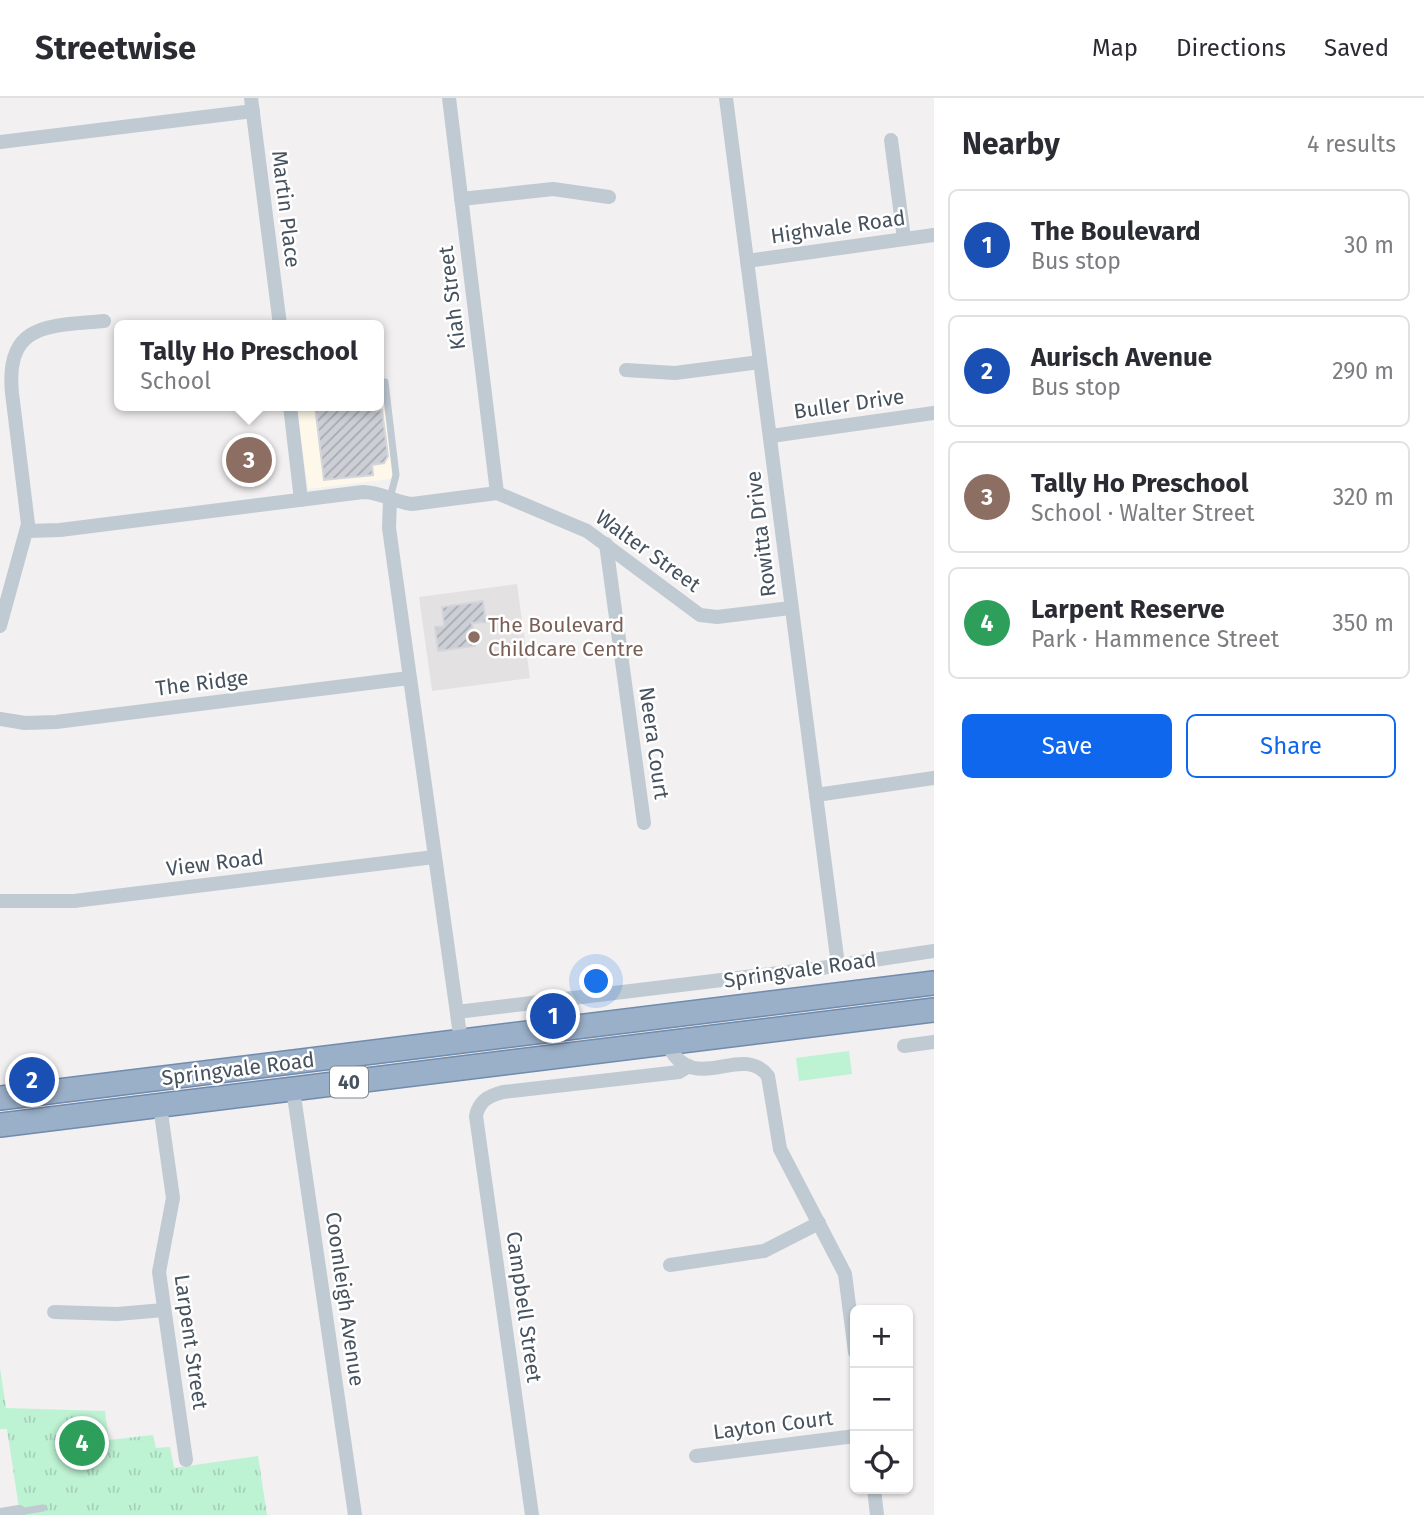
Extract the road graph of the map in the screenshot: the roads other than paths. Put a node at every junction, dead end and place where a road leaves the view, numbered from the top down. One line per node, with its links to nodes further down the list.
1 (449, 98): 7 (street, Kiah Street)
2 (726, 98): 10 (street, Rowitta Drive)
3 (252, 105): 5 (street); 11 (street, Martin Place)
4 (891, 140): 9 (street)
5 (0, 142)
6 (609, 197): 7 (street)
7 (461, 199): 19 (street, Kiah Street)
8 (934, 235): 9 (street, Highvale Road)
9 (904, 238): 10 (street, Highvale Road)
10 (747, 261): 13 (street, Rowitta Drive)
11 (279, 320)
12 (104, 321): 22 (street)
13 (760, 362): 14 (street); 18 (street, Rowitta Drive)
14 (626, 370)
15 (384, 382): 20 (lane)
16 (291, 411): 21 (street)
17 (934, 413): 18 (street, Buller Drive)
18 (771, 436): 24 (street, Rowitta Drive)
19 (497, 493): 20 (street); 23 (street, Walter Street)
20 (390, 498): 21 (street); 26 (street)
21 (302, 500): 22 (street)
22 (28, 531): 25 (street)
23 (606, 544): 24 (street, Walter Street); 30 (street, Neera Court)
24 (790, 608): 29 (street, Rowitta Drive)
25 (0, 626)
26 (409, 678): 27 (street, The Ridge); 31 (street)
27 (0, 719)
28 (934, 778): 29 (street)
29 (816, 795): 34 (street, Rowitta Drive)
30 (644, 823)
31 (434, 857): 32 (street, View Road); 37 (street)
32 (0, 901)
33 (934, 951): 34 (street, Springvale Road)
34 (838, 965): 37 (street, Springvale Road)
35 (934, 983): 38 (highway, Springvale Road / 40)
36 (934, 1010): 40 (highway, Springvale Road / 40)
37 (457, 1012): 39 (street)
38 (684, 1014): 39 (highway, Springvale Road / 40); 40 (street)
39 (461, 1042): 45 (highway, Springvale Road / 40)
40 (677, 1042): 43 (street); 44 (highway, Springvale Road / 40)
41 (934, 1042): 42 (street)
42 (904, 1046)
43 (688, 1065): 48 (street); 61 (street, Campbell Street)
44 (293, 1089): 46 (highway, Springvale Road / 40); 60 (street, Coomleigh Avenue)
45 (0, 1098)
46 (160, 1106): 47 (highway, Springvale Road / 40); 50 (street, Larpent Street)
47 (0, 1125)
48 (819, 1223): 49 (street); 51 (street)
49 (670, 1265)
50 (164, 1310): 52 (street); 55 (street, Larpent Street)
51 (850, 1311)
52 (54, 1312)
53 (850, 1437): 54 (street, Layton Court)
54 (696, 1456)
55 (186, 1460)
56 (875, 1494): 62 (street)
57 (43, 1508): 58 (lane)
58 (19, 1512): 59 (street)
59 (0, 1515)
60 (355, 1515)
61 (533, 1515)
62 (877, 1515)

